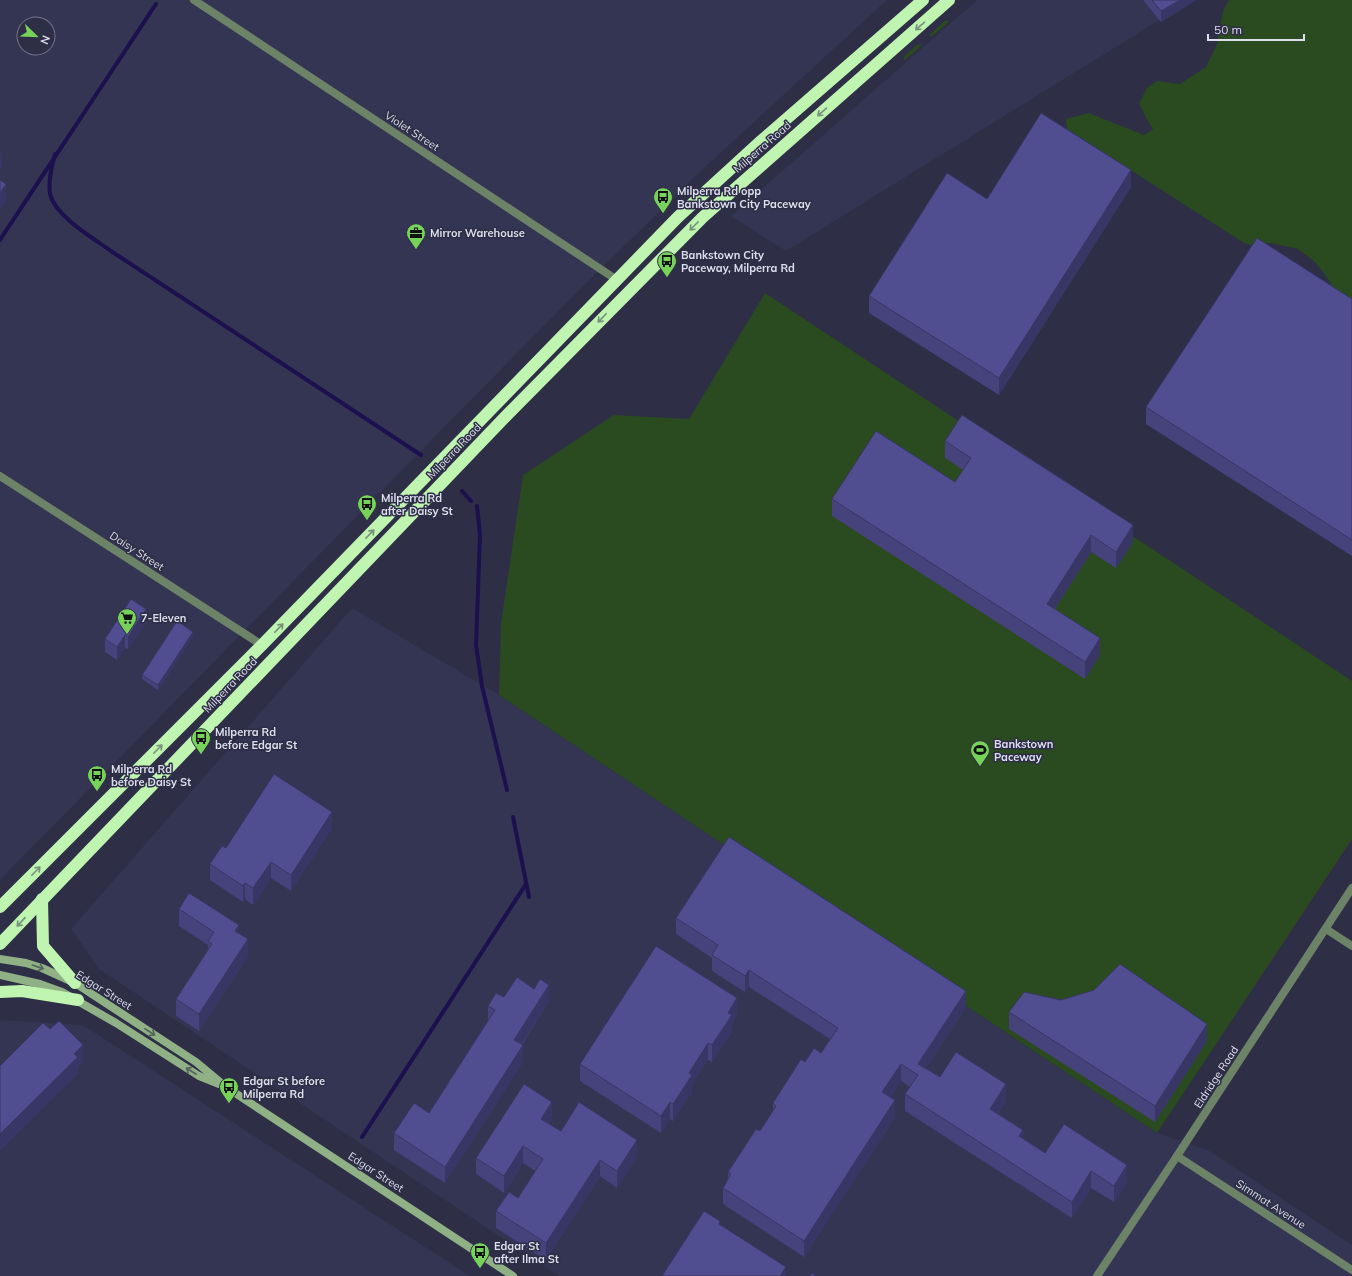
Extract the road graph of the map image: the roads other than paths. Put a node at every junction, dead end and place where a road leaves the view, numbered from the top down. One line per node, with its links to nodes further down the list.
1 (194, 0): 4 (street, Violet Street)
2 (923, 0): 4 (highway, Milperra Road)
3 (949, 0): 8 (highway, Milperra Road, one-way to 8)
4 (617, 280): 6 (highway, Milperra Road, one-way to 4)
5 (0, 476): 6 (street, Daisy Street)
6 (262, 646): 9 (highway, Milperra Road, one-way to 6)
7 (1352, 888): 10 (street, Eldridge Road)
8 (42, 899): 11 (highway, Milperra Road, one-way to 11); 15 (highway)
9 (3, 903)
10 (1326, 929): 12 (street); 19 (street, Eldridge Road)
11 (0, 944)
12 (1352, 946)
13 (0, 959): 15 (main road, Edgar Street, one-way to 15)
14 (0, 975): 17 (main road, Edgar Street)
15 (75, 983): 18 (main road, Edgar Street, one-way to 18)
16 (0, 992): 17 (highway)
17 (78, 1000): 18 (main road, Edgar Street, one-way to 17)
18 (226, 1087): 21 (main road, Edgar Street)
19 (1177, 1156): 20 (street, Simmat Avenue); 22 (street, Eldridge Road)
20 (1352, 1270)
21 (513, 1276)
22 (1097, 1276)

